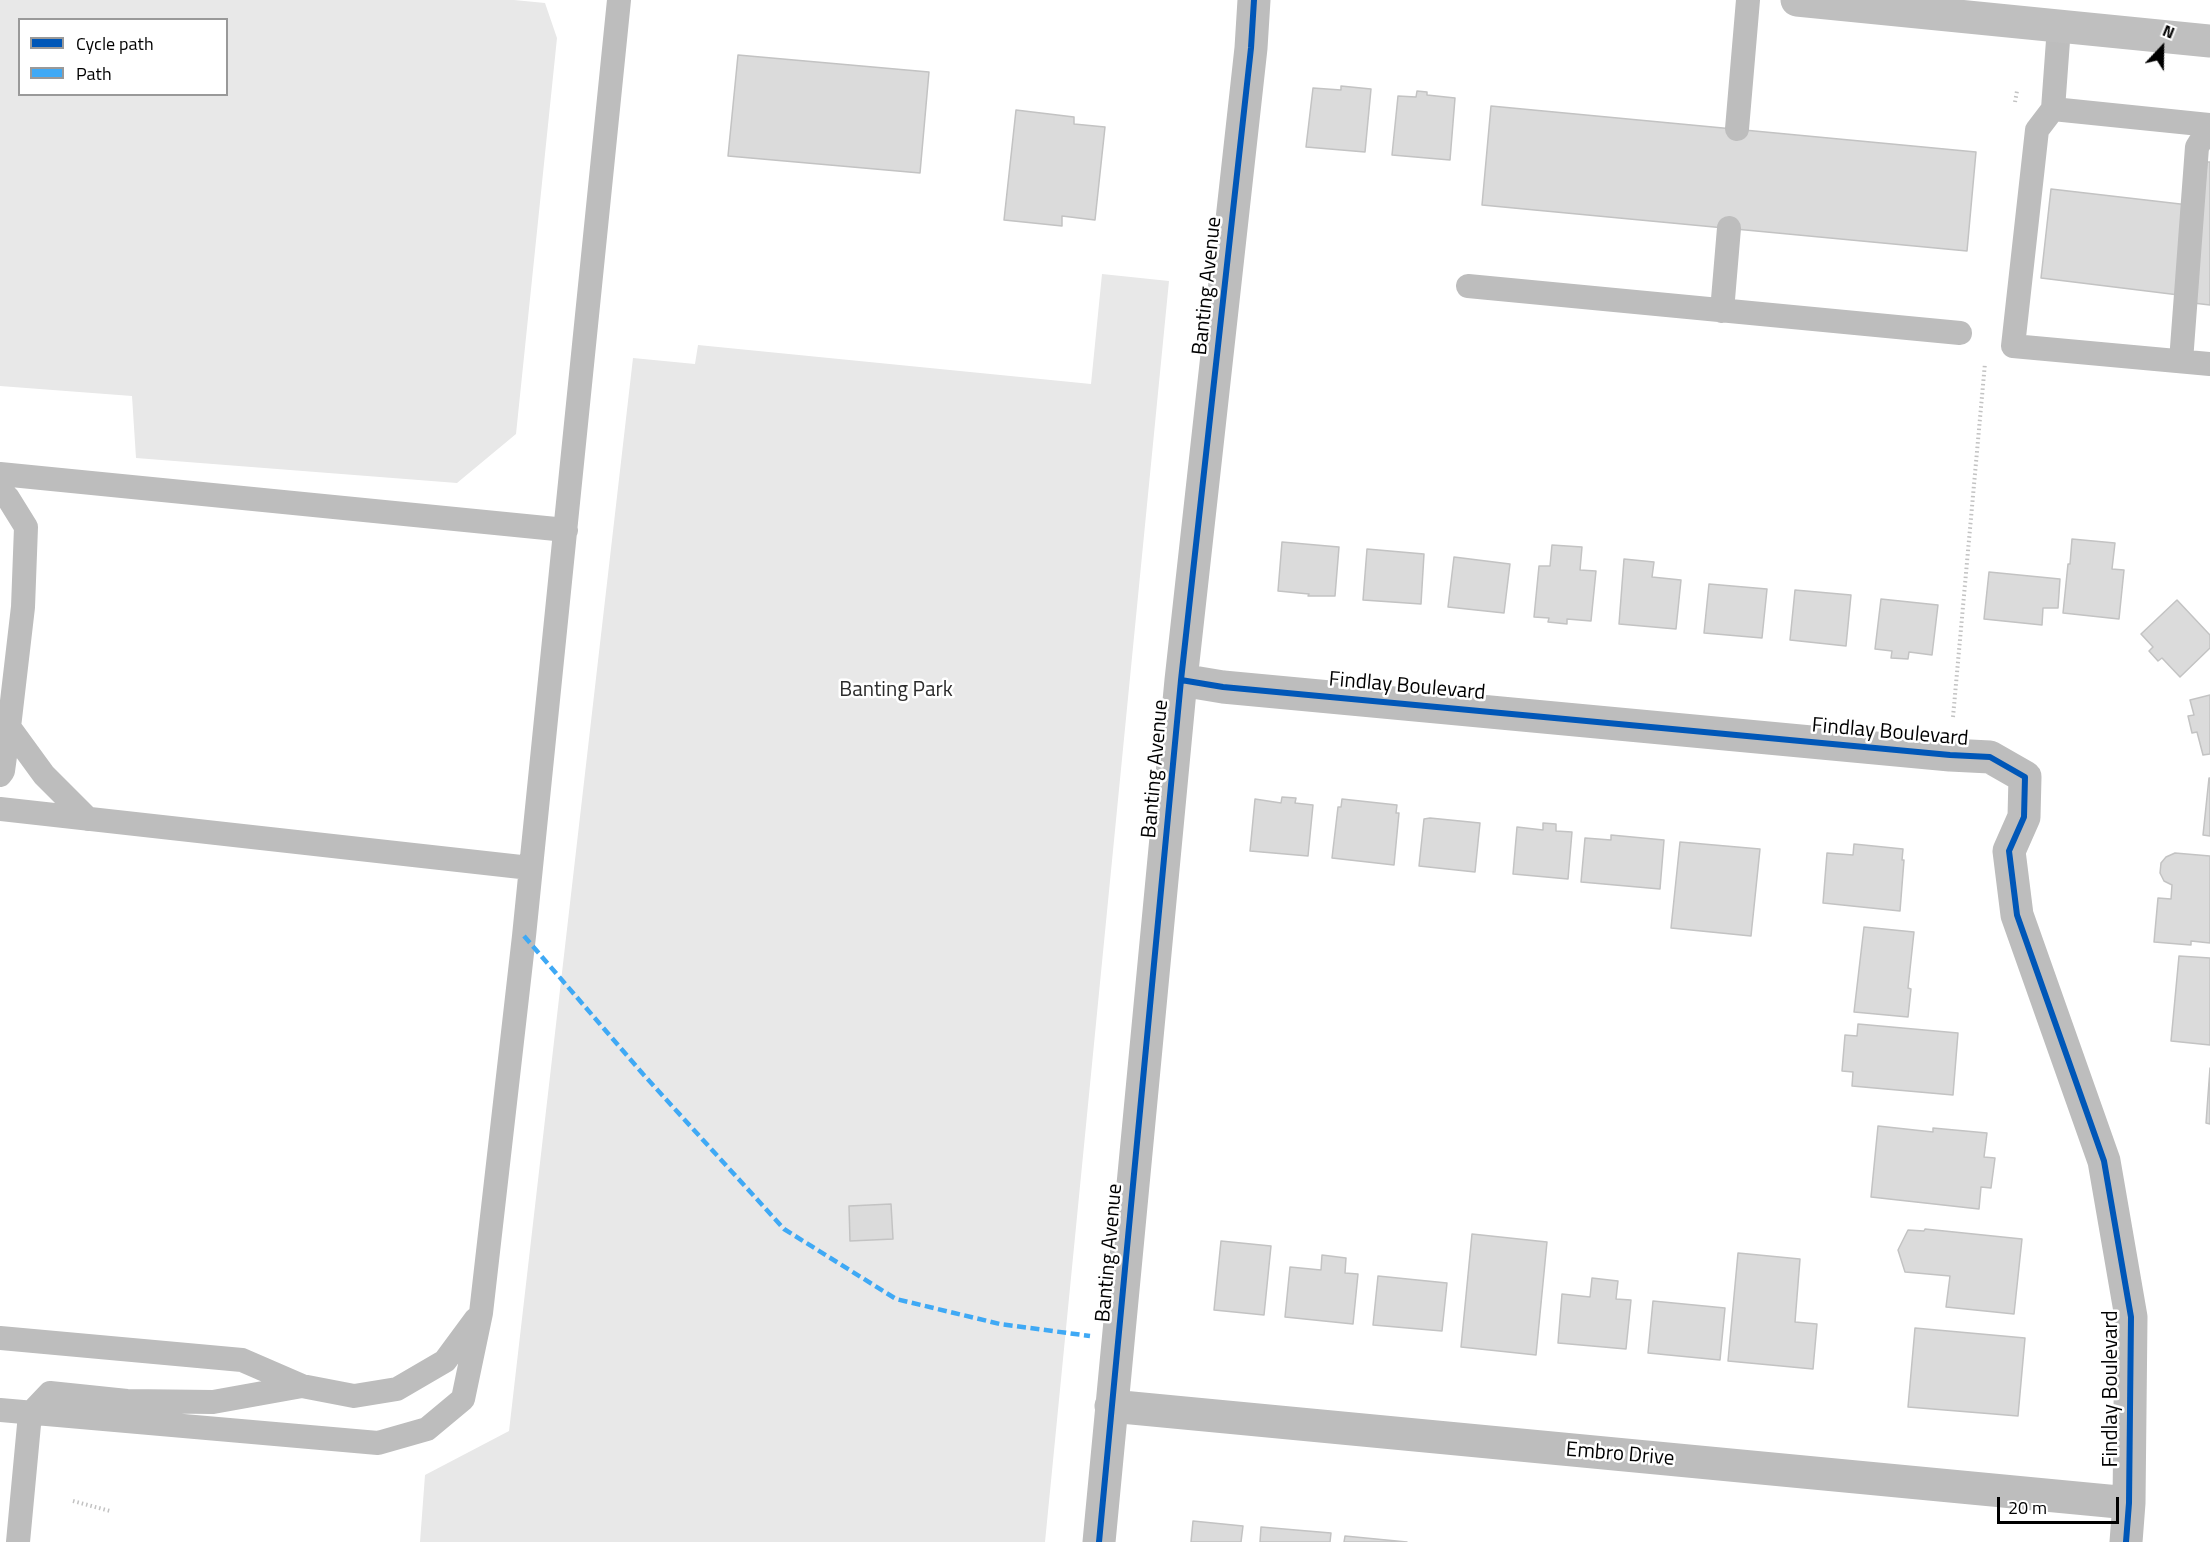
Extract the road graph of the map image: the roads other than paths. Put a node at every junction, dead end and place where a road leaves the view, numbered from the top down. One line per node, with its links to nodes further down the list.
1 (619, 0): 18 (lane)
2 (1254, 0): 19 (street, Banting Avenue)
3 (1748, 0): 9 (lane)
4 (1797, 0): 5 (main road)
5 (2059, 27): 6 (main road); 7 (lane)
6 (2210, 41)
7 (2053, 110): 8 (lane); 14 (lane)
8 (2210, 125): 14 (lane)
9 (1737, 129)
10 (1729, 228): 12 (lane)
11 (1468, 286): 12 (lane)
12 (1722, 311): 13 (lane)
13 (1960, 333)
14 (2181, 361): 15 (lane)
15 (2210, 364)
16 (0, 474): 18 (lane)
17 (0, 490): 20 (lane)
18 (566, 530): 24 (lane)
19 (1181, 680): 28 (street, Banting Avenue); 31 (street, Findlay Boulevard)
20 (9, 727): 21 (lane); 23 (lane)
21 (0, 775)
22 (0, 809): 23 (lane)
23 (88, 819): 24 (lane)
24 (530, 868): 25 (lane)
25 (481, 1313): 27 (lane); 30 (lane)
26 (0, 1338): 27 (lane)
27 (302, 1386): 30 (lane)
28 (1111, 1407): 31 (street, Embro Drive); 33 (street, Banting Avenue)
29 (0, 1410): 30 (lane)
30 (30, 1414): 32 (lane)
31 (2129, 1503): 34 (street, Findlay Boulevard)
32 (18, 1542)
33 (1099, 1542)
34 (2126, 1542)

